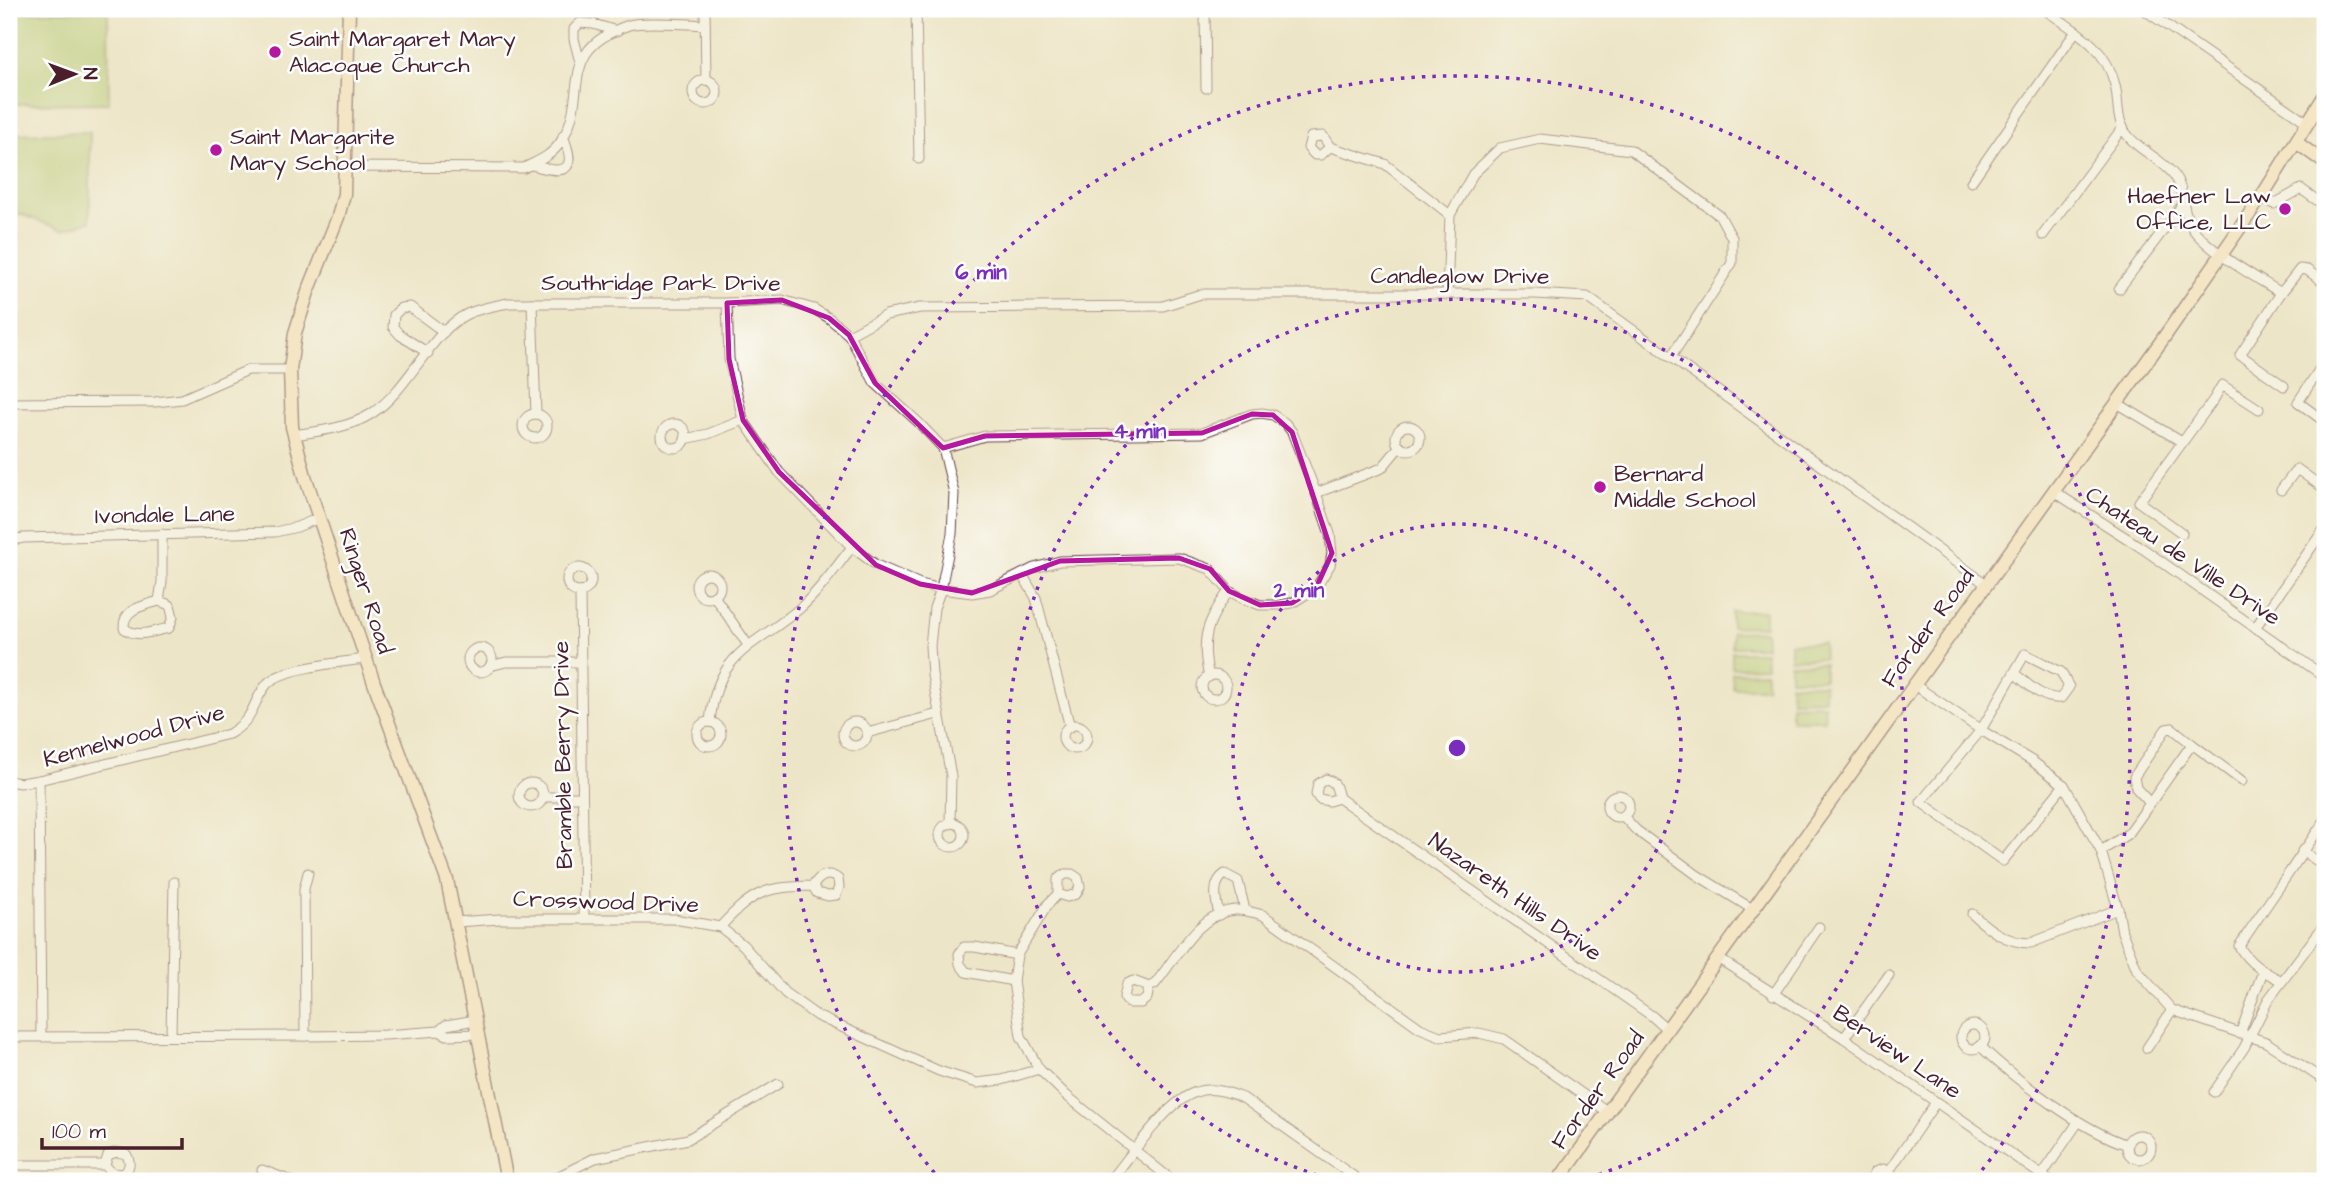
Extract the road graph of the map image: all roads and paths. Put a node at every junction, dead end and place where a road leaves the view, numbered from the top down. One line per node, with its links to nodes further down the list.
1 (349, 9): 24 (main road, Ringer Road)
2 (705, 9): 9 (street)
3 (916, 9): 21 (street)
4 (1206, 9): 14 (street)
5 (1325, 9): 6 (street)
6 (1342, 9)
7 (2044, 9): 11 (street)
8 (2143, 9): 16 (street)
9 (705, 24): 10 (street); 13 (street)
10 (617, 31): 12 (street); 12 (street)
11 (2076, 31): 17 (street); 25 (street)
12 (580, 62): 18 (street)
13 (706, 80)
14 (1206, 88)
15 (2325, 95): 16 (main road, Forder Road)
16 (2308, 122): 19 (main road, Forder Road)
17 (2123, 127): 27 (street); 30 (street)
18 (563, 136): 23 (street); 23 (street)
19 (2296, 142): 22 (main road); 26 (main road, Forder Road)
20 (1330, 147): 29 (street)
21 (919, 159)
22 (2325, 163)
23 (531, 164): 24 (street)
24 (346, 167): 43 (main road, Ringer Road)
25 (1971, 182)
26 (2262, 196): 28 (street); 31 (main road, Forder Road)
27 (2183, 204): 31 (street); 33 (street)
28 (2325, 206)
29 (1450, 215): 35 (street); 41 (street)
30 (2043, 235)
31 (2222, 254): 34 (street); 46 (main road, Forder Road)
32 (2325, 283): 34 (street)
33 (2119, 289)
34 (2281, 293): 44 (street)
35 (1447, 295): 39 (street, Candleglow Drive); 41 (street, Candleglow Drive)
36 (532, 303): 37 (street, Southridge Park Drive); 38 (street, Southridge Park Drive); 48 (street)
37 (727, 303): 39 (street, Southridge Park Drive); 49 (street)
38 (443, 332): 40 (street, Southridge Park Drive); 40 (street)
39 (849, 335): 55 (street, Southridge Park Drive)
40 (428, 353): 51 (street, Southridge Park Drive)
41 (1671, 357): 67 (street, Candleglow Drive)
42 (2325, 361): 50 (street)
43 (290, 370): 45 (street); 51 (main road, Ringer Road)
44 (2284, 386)
45 (9, 403)
46 (2117, 403): 53 (street); 58 (main road, Forder Road)
47 (2259, 409): 53 (street)
48 (536, 414)
49 (743, 420): 52 (street); 65 (street)
50 (2325, 422)
51 (294, 435): 60 (main road, Ringer Road)
52 (685, 439)
53 (2182, 442): 62 (street)
54 (1400, 446): 59 (street)
55 (943, 448): 59 (street); 68 (street, Southridge Park Drive)
56 (2281, 489): 57 (street)
57 (2325, 489)
58 (2053, 491): 67 (main road, Forder Road); 73 (street, Chateau de Ville Drive)
59 (1316, 493): 69 (street)
60 (319, 518): 63 (street, Ivondale Lane); 75 (main road, Ringer Road)
61 (2325, 528): 73 (street)
62 (2182, 533)
63 (162, 534): 64 (street, Ivondale Lane); 72 (street)
64 (9, 541)
65 (852, 547): 68 (street); 74 (street)
66 (1022, 574): 68 (street); 69 (street); 84 (street)
67 (1986, 584): 81 (main road, Forder Road)
68 (941, 589): 82 (street, Southridge Park Drive)
69 (1229, 591): 79 (street)
70 (580, 592): 76 (street, Bramble Berry Drive)
71 (714, 596): 74 (street)
72 (159, 601): 72 (street)
73 (2255, 628): 80 (street, Chateau de Ville Drive)
74 (748, 645): 83 (street)
75 (365, 659): 88 (street, Kennelwood Drive); 112 (main road, Ringer Road)
76 (581, 662): 77 (street); 93 (street, Bramble Berry Drive)
77 (490, 666)
78 (2014, 673): 78 (street); 85 (street)
79 (1209, 677)
80 (2325, 677)
81 (1913, 684): 85 (street); 108 (main road, Forder Road)
82 (939, 714): 86 (street); 98 (street, Southridge Park Drive)
83 (710, 722)
84 (1070, 727)
85 (1981, 730): 91 (street); 91 (street)
86 (867, 733)
87 (2192, 744): 90 (street); 95 (street); 95 (street)
88 (39, 780): 89 (street, Kennelwood Drive); 130 (street)
89 (9, 781)
90 (2242, 781)
91 (2064, 785): 99 (street)
92 (542, 797): 93 (street)
93 (582, 797): 111 (street, Bramble Berry Drive)
94 (1339, 797): 126 (street, Nazareth Hills Drive)
95 (2150, 803): 99 (street)
96 (1623, 816): 108 (street)
97 (2325, 820): 100 (street)
98 (950, 824)
99 (2101, 851): 106 (street)
100 (2302, 851): 101 (street); 118 (street)
101 (2325, 866)
102 (307, 873): 132 (street)
103 (174, 882): 131 (street)
104 (813, 886): 114 (street)
105 (1058, 894): 116 (street)
106 (2118, 909): 109 (street); 124 (street)
107 (1245, 910): 110 (street); 110 (street); 142 (street)
108 (1754, 910): 117 (main road, Forder Road)
109 (1972, 914)
110 (1219, 915): 122 (street)
111 (584, 918): 112 (street, Crosswood Drive); 114 (street, Crosswood Drive)
112 (456, 922): 125 (main road, Ringer Road)
113 (2325, 924): 121 (street)
114 (720, 927): 137 (street, Crosswood Drive)
115 (1819, 927): 123 (street)
116 (1017, 955): 120 (street); 120 (street)
117 (1719, 959): 123 (street, Berview Lane); 126 (main road, Forder Road)
118 (2263, 971): 121 (street); 129 (street)
119 (1889, 975): 134 (street)
120 (1013, 981): 137 (street)
121 (2282, 981): 129 (street)
122 (1149, 987)
123 (1773, 995): 134 (street, Berview Lane)
124 (2172, 1010): 129 (street); 136 (street)
125 (476, 1020): 127 (street); 128 (main road, Ringer Road)
126 (1668, 1030): 142 (main road, Forder Road)
127 (439, 1031): 128 (street); 132 (street)
128 (480, 1034): 152 (main road, Ringer Road)
129 (2245, 1035): 138 (street); 140 (street)
130 (41, 1036): 131 (street); 133 (street)
131 (171, 1036): 132 (street)
132 (305, 1036)
133 (9, 1037)
134 (1844, 1038): 141 (street, Berview Lane)
135 (1980, 1046): 143 (street)
136 (2147, 1048)
137 (1039, 1069): 145 (street)
138 (2325, 1081)
139 (778, 1084): 153 (street)
140 (2214, 1092)
141 (1936, 1102): 149 (street); 150 (street, Berview Lane)
142 (1608, 1112): 157 (main road, Forder Road)
143 (2079, 1121): 144 (street); 150 (street)
144 (2128, 1144)
145 (1136, 1150): 154 (street); 155 (street); 156 (street)
146 (9, 1165): 147 (street)
147 (106, 1165)
148 (262, 1170): 151 (street)
149 (1889, 1171): 158 (street); 159 (street)
150 (2043, 1179)
151 (291, 1181)
152 (507, 1181)
153 (549, 1181)
154 (1110, 1181)
155 (1173, 1181)
156 (1360, 1181)
157 (1558, 1181)
158 (1871, 1181)
159 (1894, 1181)

